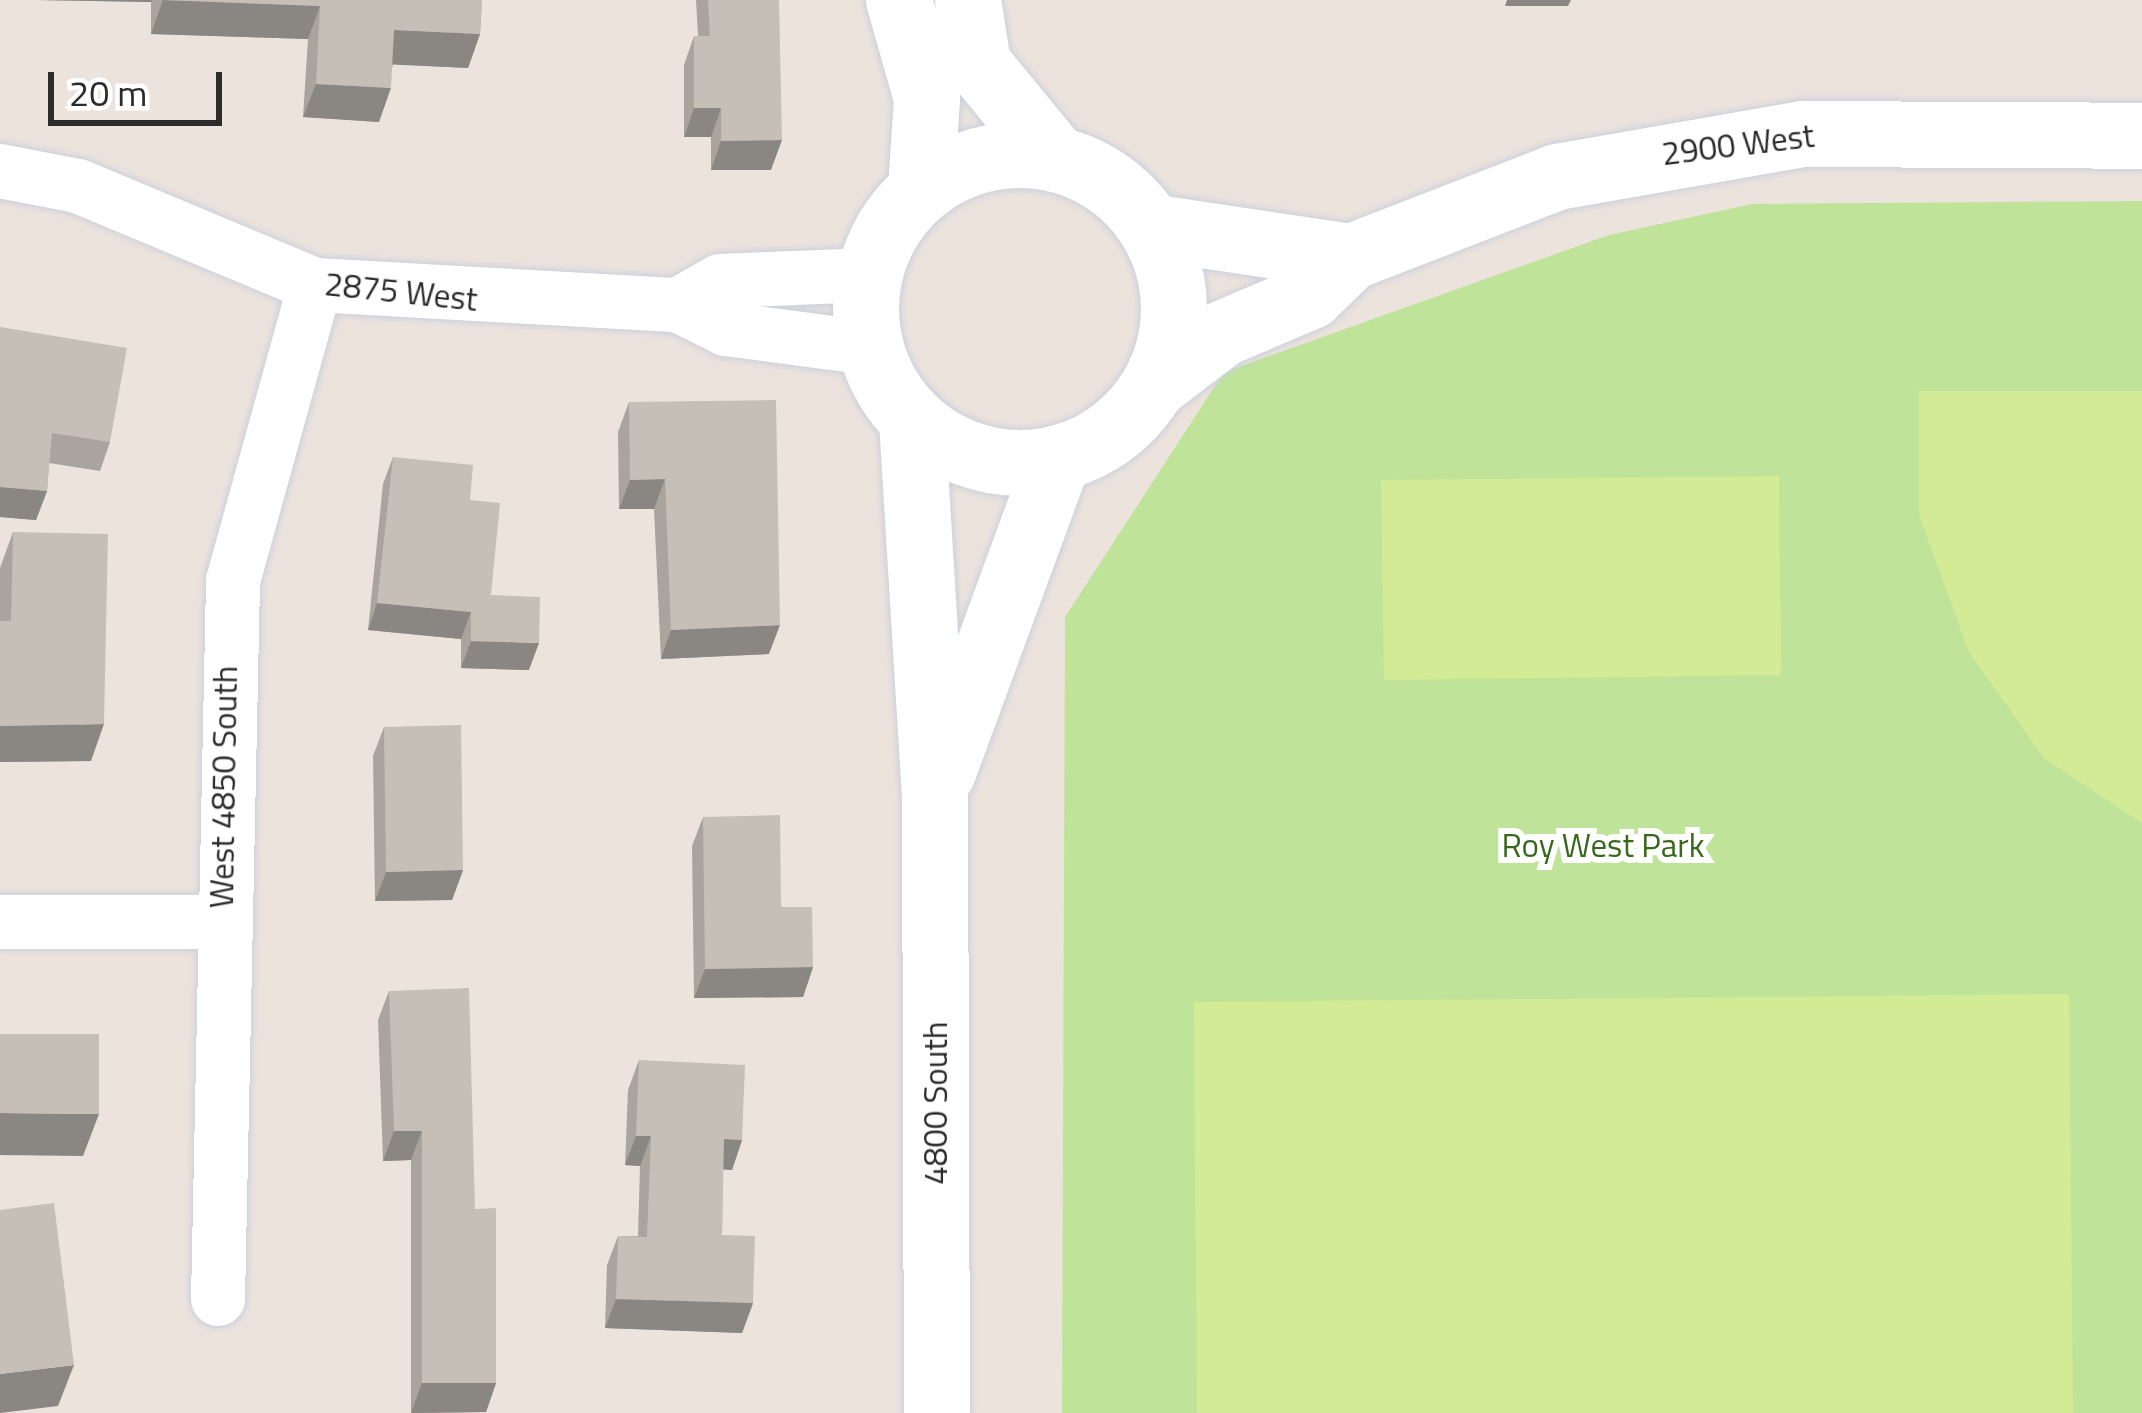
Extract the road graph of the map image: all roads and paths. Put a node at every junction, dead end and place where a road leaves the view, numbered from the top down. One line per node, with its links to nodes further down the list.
1 (899, 0): 6 (main road)
2 (968, 0): 4 (main road)
3 (2142, 136): 8 (main road, 2900 West)
4 (1056, 159): 6 (main road); 7 (main road)
5 (0, 171): 10 (street, 2875 West)
6 (921, 190): 9 (main road)
7 (1156, 228): 8 (main road); 13 (main road)
8 (1351, 256): 13 (main road)
9 (868, 275): 11 (street, 2875 West); 12 (main road)
10 (315, 285): 11 (street, 2875 West); 18 (street, West 4850 South)
11 (678, 304): 12 (street, 2875 West)
12 (870, 348): 14 (main road)
13 (1154, 386): 15 (main road)
14 (912, 422): 15 (main road); 16 (main road, 4800 South)
15 (1058, 460): 16 (main road, 4800 South)
16 (935, 792): 20 (main road, 4800 South)
17 (0, 922): 18 (street)
18 (221, 922): 19 (street, West 4850 South)
19 (218, 1300)
20 (937, 1413)

